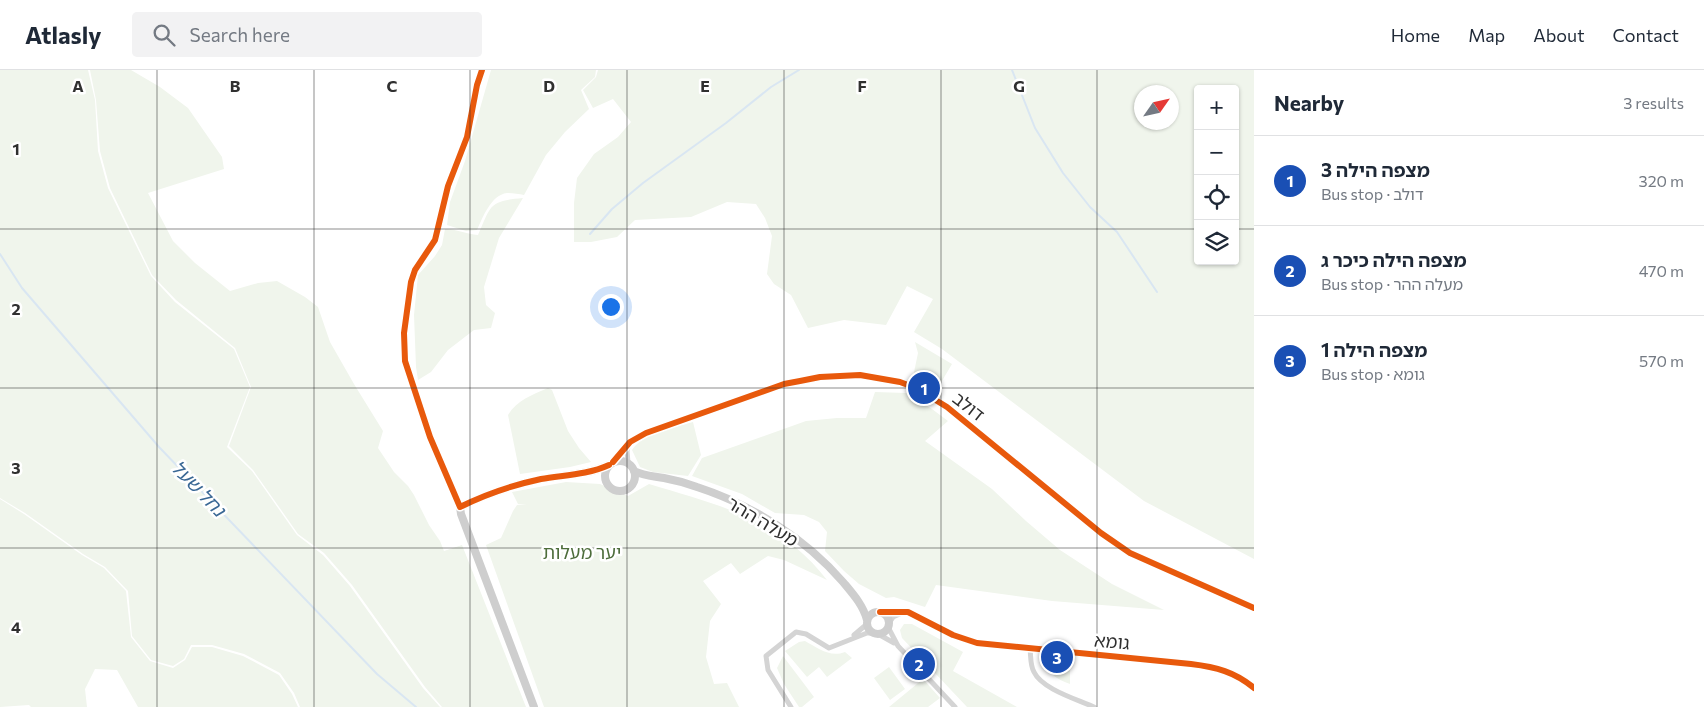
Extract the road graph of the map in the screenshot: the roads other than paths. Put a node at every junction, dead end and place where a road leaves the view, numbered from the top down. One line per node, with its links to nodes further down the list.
1 (482, 70): 10 (street)
2 (630, 442): 3 (street); 4 (street, דולב); 12 (street, דולב)
3 (628, 463): 4 (street); 5 (street)
4 (611, 464): 6 (street); 8 (street)
5 (634, 472): 7 (street, מעלה ההר); 9 (street)
6 (585, 473): 8 (street); 10 (street)
7 (655, 477): 9 (street); 11 (street, מעלה ההר)
8 (608, 485): 9 (street)
9 (632, 486)
10 (460, 507): 22 (street)
11 (854, 595): 13 (street, מעלה ההר); 15 (street, מעלה ההר)
12 (1254, 608)
13 (878, 612): 14 (street); 15 (street); 16 (street)
14 (908, 612): 16 (street); 20 (street, גומא)
15 (867, 622): 17 (street); 18 (street)
16 (889, 625): 17 (street); 19 (street)
17 (876, 633): 18 (street); 19 (street)
18 (850, 639): 23 (street)
19 (898, 646): 24 (street)
20 (1030, 649): 21 (street, גומא); 25 (street)
21 (1254, 688)
22 (534, 707)
23 (791, 707)
24 (955, 707)
25 (1094, 707)

